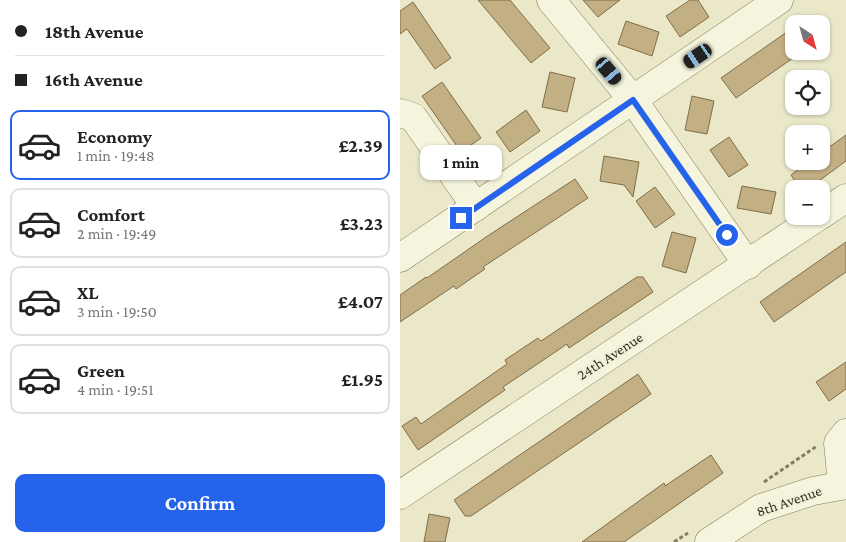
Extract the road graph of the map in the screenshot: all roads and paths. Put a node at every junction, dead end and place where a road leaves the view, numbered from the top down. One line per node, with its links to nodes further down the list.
1 (550, 0): 3 (street)
2 (779, 0): 3 (street)
3 (633, 100): 6 (street); 10 (street)
4 (400, 113): 6 (street)
5 (846, 198): 7 (street, 24th Avenue)
6 (476, 207): 9 (street)
7 (830, 209)
8 (807, 225): 10 (street, 24th Avenue)
9 (400, 258)
10 (748, 265): 13 (street, 24th Avenue)
11 (846, 432): 12 (street)
12 (844, 485): 14 (street, 8th Avenue)
13 (400, 495)
14 (710, 542)

